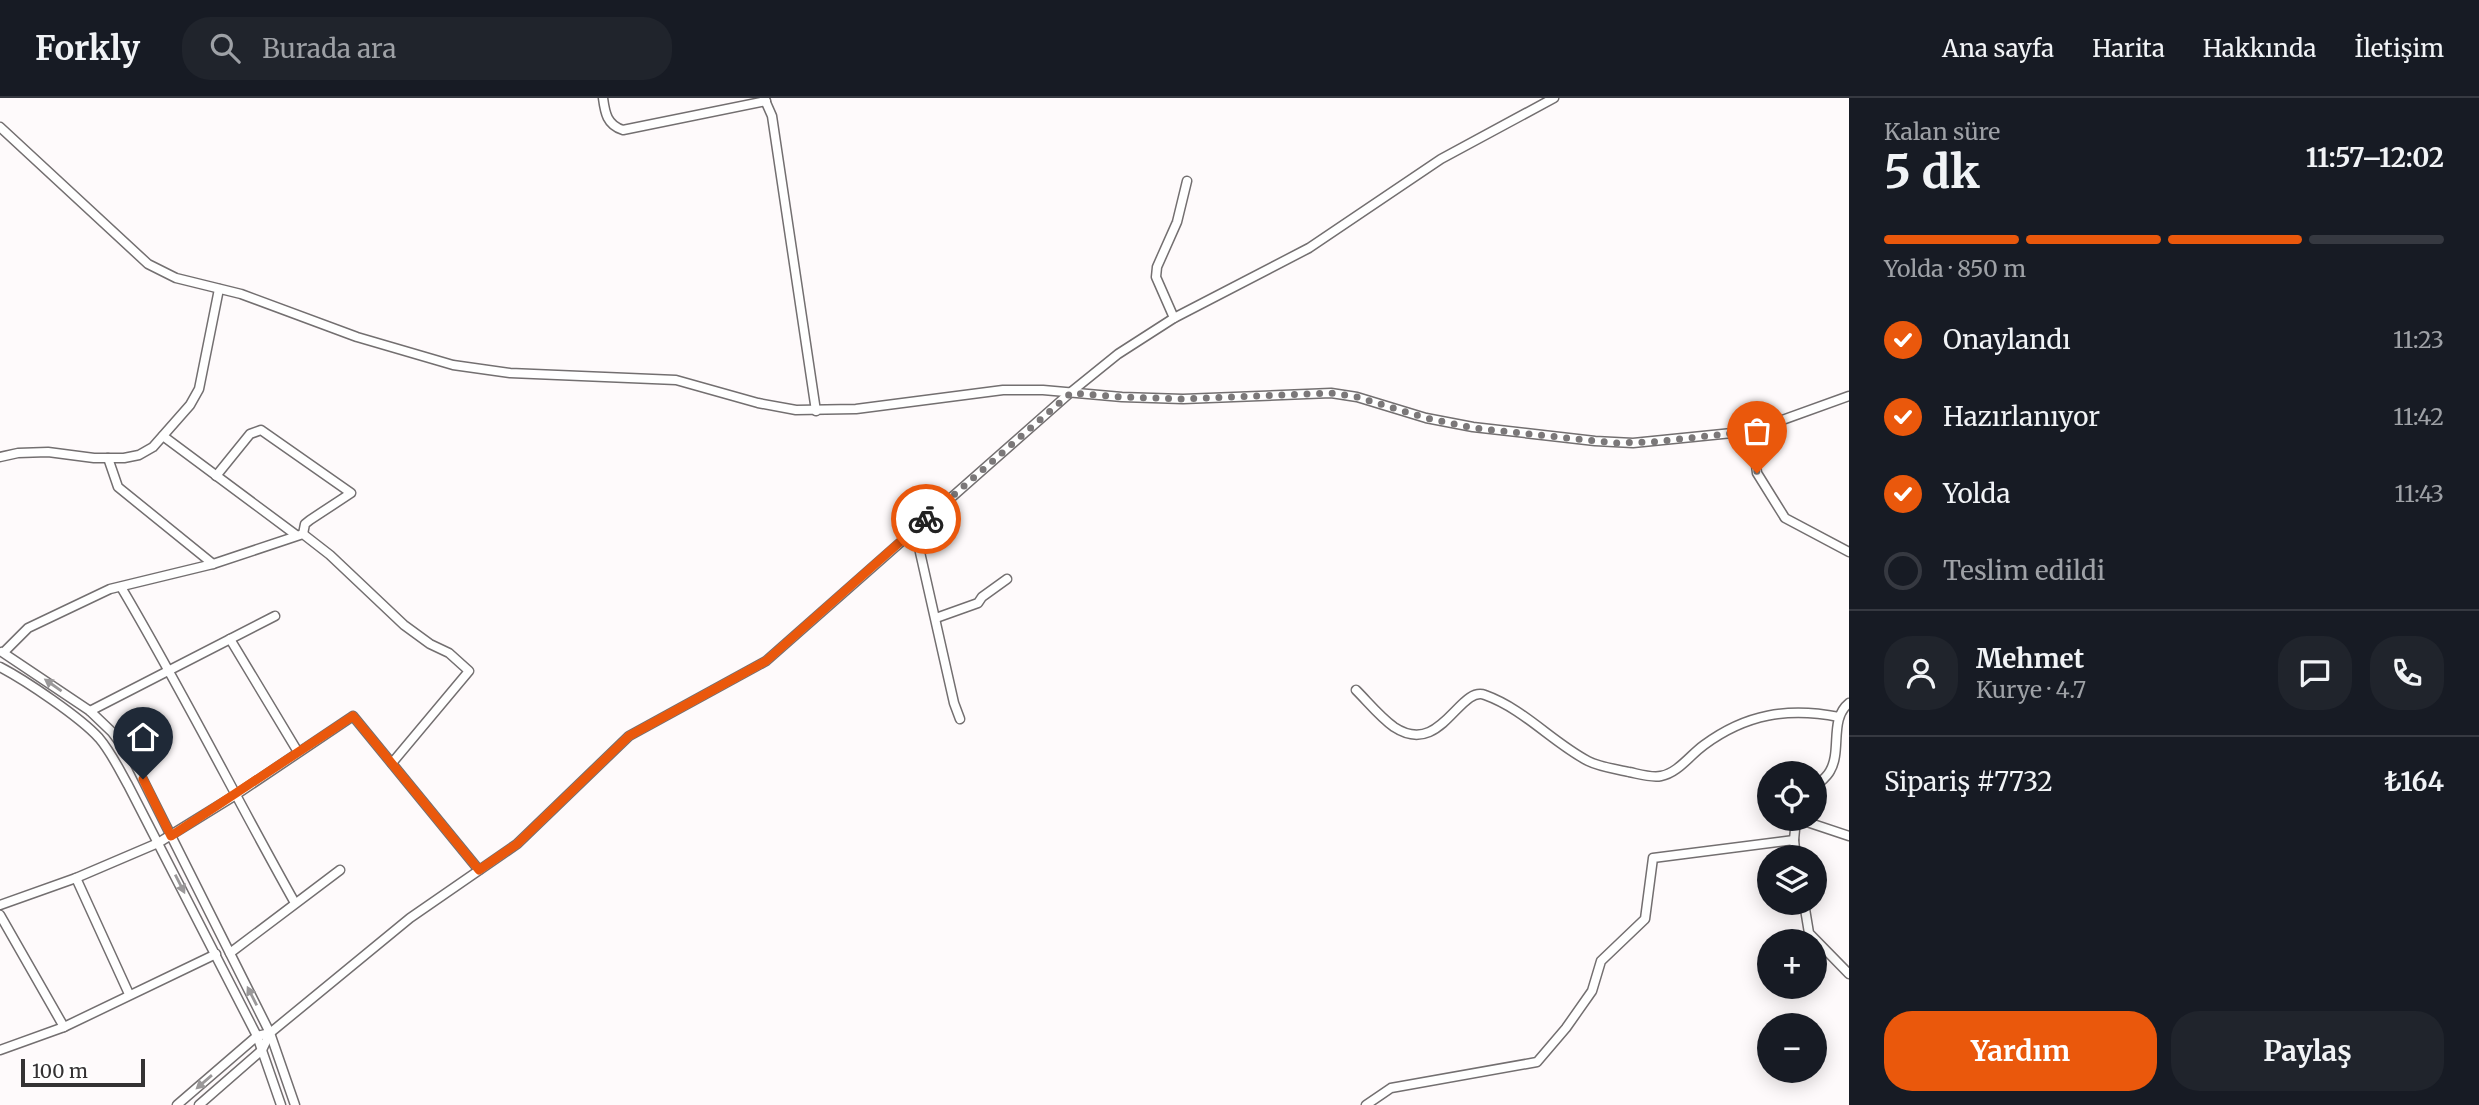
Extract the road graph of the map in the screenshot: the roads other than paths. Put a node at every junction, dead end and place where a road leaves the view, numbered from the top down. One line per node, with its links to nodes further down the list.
1 (603, 98): 3 (street)
2 (1548, 99): 7 (street)
3 (765, 100): 10 (street)
4 (0, 127): 6 (street)
5 (1187, 181): 7 (street)
6 (219, 289): 10 (street); 12 (street)
7 (1174, 318): 8 (street)
8 (1071, 393): 10 (street); 11 (street); 16 (street)
9 (1849, 396): 11 (street)
10 (816, 411)
11 (1752, 431): 18 (street)
12 (163, 436): 14 (street); 15 (street)
13 (0, 457): 14 (street)
14 (108, 458): 19 (street)
15 (216, 475): 17 (street); 17 (street)
16 (915, 530): 23 (street); 45 (street)
17 (299, 535): 19 (street); 34 (street)
18 (1849, 552)
19 (213, 564): 21 (street)
20 (1007, 579): 23 (street)
21 (121, 587): 25 (street); 27 (street)
22 (275, 616): 24 (street)
23 (936, 618): 32 (street)
24 (230, 639): 27 (street); 33 (street)
25 (2, 652): 30 (street, one-way to 25)
26 (0, 667): 42 (street)
27 (170, 670): 30 (street); 36 (street)
28 (1356, 690): 31 (street)
29 (1849, 703): 31 (street)
30 (90, 711): 39 (street)
31 (1839, 717): 35 (street)
32 (960, 719)
33 (298, 752): 34 (street); 36 (street)
34 (392, 764): 45 (street)
35 (1827, 774)
36 (234, 796): 39 (street); 47 (street)
37 (1827, 829): 40 (street)
38 (1795, 831): 41 (street)
39 (171, 836): 42 (street); 51 (street)
40 (1849, 836)
41 (1794, 840): 43 (street); 64 (street)
42 (159, 843): 46 (street); 52 (street, one-way to 52)
43 (1795, 845)
44 (340, 870): 47 (street)
45 (479, 870): 56 (street)
46 (76, 878): 48 (street); 54 (street)
47 (295, 903): 51 (street)
48 (0, 905)
49 (0, 915): 55 (street)
50 (1806, 915): 53 (street)
51 (230, 953): 56 (street, one-way to 51)
52 (216, 954): 54 (street); 57 (street)
53 (1849, 974)
54 (130, 994): 55 (street)
55 (64, 1027): 58 (street)
56 (270, 1033): 57 (street); 59 (street); 63 (street)
57 (257, 1036): 59 (street); 60 (street, one-way to 60)
58 (0, 1050)
59 (262, 1050): 61 (street); 62 (street)
60 (177, 1105)
61 (199, 1105)
62 (281, 1105)
63 (295, 1105)
64 (1366, 1105)

